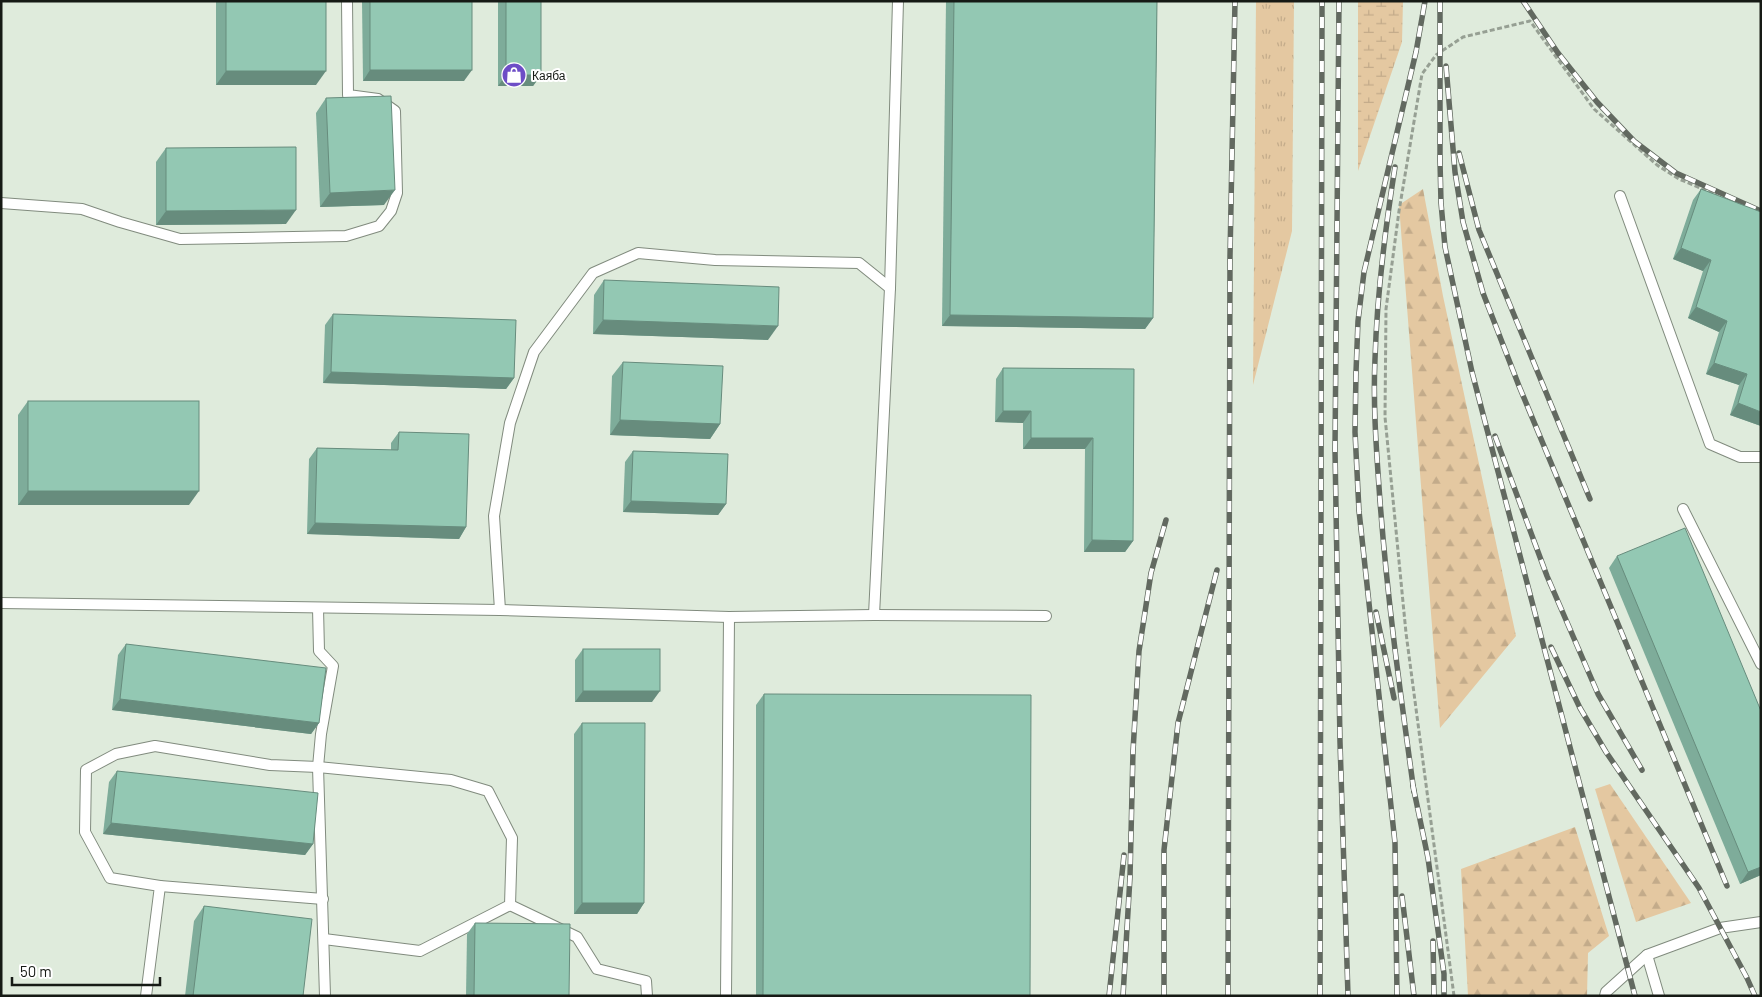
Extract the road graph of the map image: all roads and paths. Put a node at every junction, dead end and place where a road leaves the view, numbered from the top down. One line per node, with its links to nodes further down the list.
1 (347, 1): 5 (lane)
2 (898, 1): 6 (lane)
3 (1620, 196): 7 (lane)
4 (1725, 199): 27 (path)
5 (1, 203)
6 (890, 288): 11 (lane); 12 (lane)
7 (1761, 457)
8 (1683, 508): 15 (lane)
9 (1, 603): 10 (lane)
10 (318, 608): 11 (lane); 16 (lane)
11 (500, 610): 14 (lane)
12 (874, 615): 13 (lane); 14 (lane)
13 (1046, 616)
14 (729, 617): 26 (lane)
15 (1761, 664)
16 (318, 767): 17 (lane); 18 (lane); 19 (lane)
17 (160, 886): 18 (lane); 23 (lane)
18 (323, 899): 21 (lane)
19 (510, 905): 21 (lane); 25 (lane)
20 (1761, 922): 22 (lane)
21 (324, 939): 24 (lane)
22 (1647, 955): 28 (lane); 29 (lane)
23 (146, 996)
24 (325, 996)
25 (647, 996)
26 (726, 996)
27 (1454, 996)
28 (1605, 996)
29 (1659, 996)

